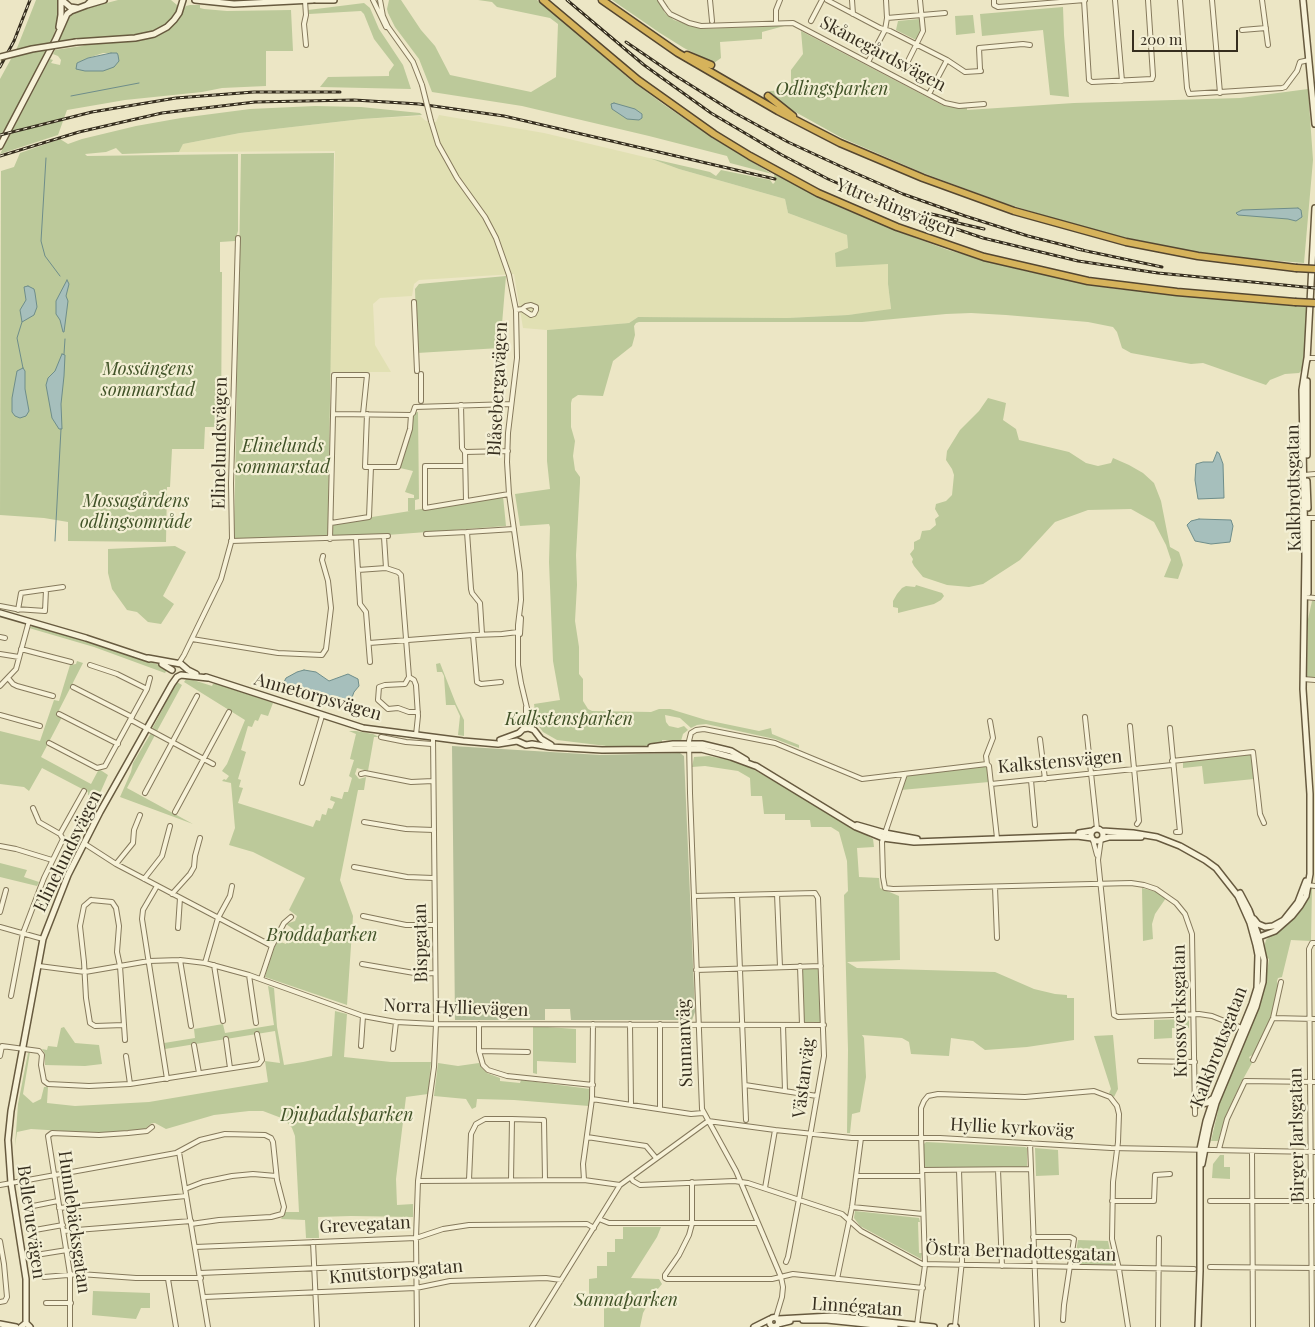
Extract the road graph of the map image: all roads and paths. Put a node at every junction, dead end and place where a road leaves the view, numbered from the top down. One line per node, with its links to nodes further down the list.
1 (61, 0): 31 (main road); 48 (main road)
2 (92, 0): 30 (main road)
3 (104, 0): 30 (main road)
4 (183, 0): 49 (main road, bridge)
5 (196, 0): 28 (main road)
6 (315, 0): 7 (main road); 28 (main road)
7 (334, 0)
8 (372, 0): 45 (street, Blåsebergavägen)
9 (380, 0): 45 (street, Blåsebergavägen)
10 (543, 0): 67 (highway, Yttre Ringvägen, bridge)
11 (602, 0): 47 (highway)
12 (660, 0): 38 (street, Skånegårdsvägen)
13 (710, 0): 36 (street)
14 (780, 0): 38 (street)
15 (822, 0): 37 (street)
16 (827, 0): 33 (street)
17 (852, 0): 33 (street)
18 (886, 0): 35 (street)
19 (920, 0): 34 (street)
20 (994, 0): 29 (street)
21 (1085, 0): 29 (street); 55 (street)
22 (1115, 0): 55 (street)
23 (1148, 0): 55 (street)
24 (1180, 0): 56 (street)
25 (1212, 0): 56 (street)
26 (1262, 0): 39 (street)
27 (1303, 0): 51 (main road)
28 (305, 1): 44 (street)
29 (1048, 1)
30 (87, 5): 31 (main road)
31 (80, 8): 48 (main road)
32 (945, 13): 34 (street)
33 (853, 14): 40 (street)
34 (921, 15): 35 (street); 42 (street)
35 (887, 18): 40 (street)
36 (712, 21)
37 (810, 21)
38 (776, 22): 52 (street, Skånegårdsvägen)
39 (1266, 28): 41 (street); 46 (street)
40 (885, 30): 42 (street); 52 (street)
41 (1242, 30)
42 (917, 44): 50 (street); 54 (street)
43 (1030, 44): 50 (street)
44 (306, 45)
45 (401, 45): 69 (street, Blåsebergavägen, bridge)
46 (1268, 45)
47 (668, 46): 53 (highway); 61 (highway)
48 (50, 50): 62 (main road)
49 (0, 57)
50 (947, 60): 57 (street)
51 (1309, 60): 56 (street); 60 (main road)
52 (868, 62): 57 (street, Skånegårdsvägen)
53 (712, 64)
54 (904, 69)
55 (1122, 81)
56 (1220, 93)
57 (928, 94): 59 (street, Skånegårdsvägen)
58 (768, 96): 61 (highway)
59 (984, 104)
60 (1315, 124)
61 (808, 127): 65 (highway, bridge)
62 (0, 146)
63 (1315, 208): 70 (main road, Kalkbrottsgatan)
64 (238, 238): 94 (street, Elinelundsvägen)
65 (1315, 269)
66 (414, 302): 72 (street)
67 (1315, 303)
68 (522, 309): 69 (street)
69 (516, 310): 73 (street, Blåsebergavägen)
70 (1307, 358): 71 (street); 83 (main road, Kalkbrottsgatan)
71 (1315, 358)
72 (421, 404): 74 (street); 77 (street)
73 (511, 404): 74 (street); 79 (street, Blåsebergavägen)
74 (461, 405): 78 (street)
75 (334, 414): 76 (street); 76 (street); 88 (street)
76 (365, 414): 77 (street); 81 (street)
77 (410, 414): 81 (street)
78 (465, 452): 79 (street); 80 (street)
79 (508, 452): 84 (street, Blåsebergavägen)
80 (465, 466): 85 (street); 85 (street)
81 (371, 467): 88 (street)
82 (1315, 474): 83 (street)
83 (1305, 475): 86 (main road, Kalkbrottsgatan)
84 (509, 494): 85 (street); 89 (street, Blåsebergavägen)
85 (466, 501)
86 (1306, 518): 87 (street); 96 (main road, Kalkbrottsgatan)
87 (1315, 518)
88 (331, 523): 93 (street)
89 (514, 529): 90 (street); 107 (street, Blåsebergavägen)
90 (466, 532): 91 (street); 108 (street)
91 (426, 534)
92 (356, 538): 93 (street); 97 (street); 98 (street)
93 (330, 539): 94 (street)
94 (231, 541): 112 (street, Elinelundsvägen)
95 (323, 556): 112 (street)
96 (1310, 556): 101 (main road, Kalkbrottsgatan)
97 (386, 568): 98 (street); 113 (street)
98 (358, 570): 114 (street)
99 (64, 587): 100 (street)
100 (46, 590): 104 (street); 104 (street)
101 (1306, 597): 102 (street); 129 (main road, Kalkbrottsgatan)
102 (1315, 598)
103 (0, 606): 104 (street)
104 (18, 610)
105 (0, 613): 106 (main road, Annetorpsvägen)
106 (29, 621): 115 (street); 118 (main road, Annetorpsvägen)
107 (519, 632): 108 (street); 138 (street, Blåsebergavägen)
108 (482, 634): 109 (street)
109 (473, 635): 113 (street); 131 (street)
110 (0, 637): 111 (street)
111 (5, 638)
112 (192, 639): 122 (street, Elinelundsvägen)
113 (406, 640): 114 (street); 125 (street)
114 (369, 643): 120 (street)
115 (21, 649): 117 (street); 119 (street)
116 (0, 654): 117 (street)
117 (19, 657): 126 (street)
118 (148, 658): 122 (main road, Annetorpsvägen); 123 (main road, Annetorpsvägen)
119 (70, 662)
120 (370, 662)
121 (90, 665): 134 (street)
122 (181, 665): 123 (main road); 124 (main road); 128 (main road, Annetorpsvägen)
123 (172, 671): 124 (main road); 135 (main road, Elinelundsvägen)
124 (180, 675): 128 (main road, Annetorpsvägen); 135 (main road, Elinelundsvägen)
125 (408, 677): 140 (street); 140 (street)
126 (8, 678): 132 (street); 136 (street)
127 (150, 678): 134 (street)
128 (208, 678): 143 (main road, Annetorpsvägen)
129 (1303, 679): 130 (street); 172 (main road, Kalkbrottsgatan)
130 (1315, 680)
131 (500, 682)
132 (0, 686)
133 (72, 686): 145 (street)
134 (147, 689): 145 (street)
135 (168, 690): 149 (main road, Elinelundsvägen)
136 (53, 696)
137 (197, 696): 158 (street)
138 (526, 700): 150 (street, Blåsebergavägen); 152 (street, Blåsebergavägen)
139 (229, 712): 167 (street)
140 (418, 712): 154 (street)
141 (59, 714): 162 (street)
142 (0, 715): 147 (street)
143 (322, 716): 154 (main road, Annetorpsvägen); 180 (street)
144 (1085, 717): 176 (street)
145 (131, 718): 149 (street); 162 (street)
146 (990, 721): 170 (street)
147 (40, 726)
148 (1130, 726): 171 (street)
149 (147, 728): 158 (street); 203 (main road, Elinelundsvägen)
150 (524, 728): 152 (main road); 153 (main road)
151 (1170, 728): 168 (street)
152 (534, 732): 164 (main road); 166 (main road)
153 (519, 733): 159 (main road); 161 (main road, Annetorpsvägen)
154 (416, 735): 156 (main road, Annetorpsvägen)
155 (380, 737): 163 (street, Annetorpsvägen)
156 (433, 737): 161 (main road, Annetorpsvägen); 163 (street, Bispgatan)
157 (1040, 739): 177 (street)
158 (172, 742): 167 (street); 183 (street)
159 (521, 742): 161 (main road, Annetorpsvägen); 164 (main road)
160 (49, 743): 162 (street)
161 (482, 743)
162 (118, 744)
163 (432, 744): 179 (street, Bispgatan)
164 (532, 744): 166 (main road)
165 (689, 746): 166 (main road); 175 (street, Kalkstensvägen); 197 (main road); 223 (street, Sunnanväg)
166 (558, 748)
167 (204, 759): 169 (street); 186 (street)
168 (1172, 763): 171 (street, Kalkstensvägen); 189 (street, Kalkstensvägen); 195 (street)
169 (213, 764)
170 (986, 764): 175 (street, Kalkstensvägen); 181 (street, Kalkstensvägen)
171 (1134, 769): 176 (street, Kalkstensvägen); 190 (street)
172 (1308, 773): 173 (street); 184 (main road, Kalkbrottsgatan)
173 (1315, 773)
174 (361, 774): 179 (street)
175 (905, 774): 197 (street)
176 (1091, 774): 177 (street, Kalkstensvägen); 194 (street)
177 (1045, 779): 178 (street, Kalkstensvägen)
178 (1030, 780): 181 (street, Kalkstensvägen); 191 (street)
179 (433, 781): 193 (street, Bispgatan)
180 (302, 783)
181 (991, 784): 199 (street)
182 (84, 791): 196 (street)
183 (145, 793)
184 (1312, 795): 214 (main road, Kalkbrottsgatan)
185 (33, 808): 196 (street)
186 (175, 812)
187 (140, 815): 208 (street)
188 (364, 822): 193 (street)
189 (1264, 823)
190 (1137, 824)
191 (1035, 825)
192 (170, 826): 212 (street)
193 (434, 830): 211 (street, Bispgatan)
194 (1097, 830): 199 (main road); 200 (main road); 201 (main road); 205 (main road)
195 (1176, 832)
196 (60, 834): 206 (street)
197 (884, 836): 202 (main road); 218 (street, Krossverksgatan)
198 (200, 838): 220 (street)
199 (997, 838): 202 (main road)
200 (1092, 839): 201 (main road); 202 (main road); 207 (street)
201 (1101, 839): 205 (main road); 207 (street)
202 (984, 840)
203 (85, 844): 208 (street); 238 (main road, Elinelundsvägen)
204 (0, 846): 206 (street)
205 (1180, 846): 210 (main road)
206 (52, 860): 235 (street)
207 (1098, 860): 213 (street)
208 (116, 864): 212 (street)
209 (354, 867): 211 (street)
210 (1216, 868): 227 (main road, Kalkbrottsgatan); 236 (main road)
211 (434, 878): 231 (street, Bispgatan)
212 (144, 879): 215 (street)
213 (1101, 883): 218 (street, Krossverksgatan); 260 (street, Krossverksgatan); 260 (street)
214 (1307, 885): 217 (street); 230 (main road, Kalkbrottsgatan); 234 (main road, Kalkbrottsgatan)
215 (157, 886): 220 (street); 243 (street)
216 (232, 886): 229 (street)
217 (1315, 886)
218 (995, 887): 237 (street)
219 (6, 890): 225 (street)
220 (172, 894): 224 (street)
221 (777, 894): 222 (street); 250 (street, Västanväg); 251 (street)
222 (737, 895): 223 (street); 252 (street)
223 (694, 896): 253 (street, Sunnanväg)
224 (180, 898): 229 (street); 233 (street)
225 (0, 912)
226 (363, 916): 231 (street)
227 (1252, 916): 230 (main road); 236 (main road, Kalkbrottsgatan)
228 (291, 917): 240 (street)
229 (218, 918): 240 (street); 244 (street)
230 (1284, 920): 236 (main road, Kalkbrottsgatan)
231 (434, 925): 255 (street, Bispgatan)
232 (0, 928): 235 (street)
233 (178, 928)
234 (1275, 931): 236 (main road, Kalkbrottsgatan); 242 (main road)
235 (23, 933): 238 (street); 259 (street)
236 (1257, 935): 242 (main road, Kalkbrottsgatan); 279 (main road, Kalkbrottsgatan)
237 (998, 938)
238 (43, 939): 247 (main road, Elinelundsvägen)
239 (1314, 943): 263 (street, Birger Jarlsgatan)
240 (272, 946): 257 (street)
241 (180, 960): 243 (street, Norra Hyllievägen); 244 (street, Norra Hyllievägen); 278 (street)
242 (1264, 960): 323 (main road, Kalkbrottsgatan)
243 (149, 961): 248 (street, Norra Hyllievägen); 296 (street)
244 (205, 963): 246 (street, Norra Hyllievägen)
245 (362, 964): 255 (street)
246 (214, 965): 256 (street, Norra Hyllievägen); 264 (street)
247 (38, 966): 254 (street, Norra Hyllievägen); 285 (main road, Elinelundsvägen)
248 (120, 966): 254 (street, Norra Hyllievägen); 254 (street); 272 (street)
249 (800, 966): 250 (street); 251 (street); 276 (street)
250 (821, 966): 277 (street, Västanväg)
251 (780, 967): 252 (street)
252 (740, 968): 253 (street); 274 (street)
253 (696, 970): 273 (street, Sunnanväg)
254 (85, 972): 272 (street)
255 (435, 972): 267 (street, Bispgatan)
256 (249, 975): 257 (street, Norra Hyllievägen); 266 (street)
257 (261, 979): 261 (street, Norra Hyllievägen)
258 (1281, 982): 262 (street)
259 (11, 996)
260 (1194, 1014): 279 (street); 293 (street, Krossverksgatan)
261 (363, 1016): 265 (street, Norra Hyllievägen); 284 (street)
262 (1272, 1018): 263 (street); 291 (street)
263 (1313, 1019): 297 (street, Birger Jarlsgatan)
264 (223, 1021)
265 (396, 1022): 267 (street, Norra Hyllievägen); 286 (street)
266 (256, 1023)
267 (436, 1024): 268 (street, Norra Hyllievägen); 343 (street, Bispgatan)
268 (479, 1024): 269 (street, Norra Hyllievägen); 287 (street)
269 (593, 1024): 270 (street, Norra Hyllievägen); 299 (street)
270 (630, 1024): 271 (street, Norra Hyllievägen); 305 (street)
271 (660, 1024): 273 (street, Norra Hyllievägen); 307 (street)
272 (124, 1025): 282 (street)
273 (698, 1025): 274 (street, Norra Hyllievägen); 308 (street, Sunnanväg)
274 (742, 1025): 275 (street, Norra Hyllievägen); 300 (street)
275 (782, 1025): 276 (street, Norra Hyllievägen); 301 (street)
276 (802, 1025): 277 (street, Norra Hyllievägen)
277 (824, 1025): 302 (street, Västanväg)
278 (191, 1026)
279 (1242, 1028): 303 (main road, Kalkbrottsgatan)
280 (258, 1034): 294 (street)
281 (226, 1039): 294 (street)
282 (125, 1040)
283 (194, 1045): 295 (street)
284 (361, 1046)
285 (23, 1048): 289 (street); 298 (street); 313 (main road, Elinelundsvägen)
286 (393, 1049)
287 (479, 1051): 288 (street); 299 (street)
288 (528, 1052)
289 (0, 1056)
290 (126, 1056): 298 (street)
291 (1254, 1060)
292 (1140, 1061): 293 (street)
293 (1195, 1062): 306 (street, Krossverksgatan)
294 (230, 1068): 295 (street)
295 (199, 1073): 296 (street)
296 (167, 1079): 298 (street)
297 (1313, 1082): 315 (street, Birger Jarlsgatan); 324 (street)
298 (130, 1084)
299 (593, 1085): 304 (street)
300 (745, 1085): 301 (street); 311 (street)
301 (785, 1091): 302 (street)
302 (817, 1096): 317 (street, Västanväg)
303 (1214, 1096): 306 (main road); 323 (main road, Kalkbrottsgatan)
304 (592, 1099): 305 (street); 318 (street)
305 (631, 1104): 307 (street)
306 (1194, 1105): 309 (street, Krossverksgatan)
307 (660, 1109): 308 (street)
308 (703, 1113): 312 (street, Sunnanväg)
309 (1195, 1114)
310 (512, 1119): 339 (street); 340 (street); 341 (street)
311 (746, 1120)
312 (708, 1121): 316 (street, Hyllie kyrkoväg); 328 (street); 345 (street, Sunnanväg)
313 (9, 1125): 346 (main road, Bellevuevägen)
314 (152, 1127): 334 (street, Humlebäcksgatan)
315 (1313, 1127): 326 (street, Birger Jarlsgatan)
316 (775, 1130): 317 (street, Hyllie kyrkoväg); 349 (street)
317 (811, 1134): 319 (street, Hyllie kyrkoväg); 352 (street, Västanväg)
318 (587, 1137): 328 (street); 342 (street)
319 (861, 1138): 320 (street, Hyllie kyrkoväg); 336 (street)
320 (921, 1138): 321 (street, Hyllie kyrkoväg); 322 (street); 330 (street)
321 (1030, 1143): 322 (street, Hyllie kyrkoväg); 329 (street)
322 (1117, 1147): 323 (street, Hyllie kyrkoväg); 354 (street)
323 (1202, 1149): 324 (street, Hyllie kyrkoväg); 432 (main road, Kalkbrottsgatan)
324 (1219, 1149): 325 (street, Hyllie kyrkoväg)
325 (1252, 1151): 326 (street, Hyllie kyrkoväg); 356 (street)
326 (1313, 1151): 357 (street, Birger Jarlsgatan)
327 (178, 1152): 334 (street); 335 (street); 350 (street)
328 (656, 1158): 338 (street)
329 (1031, 1169): 332 (street); 371 (street)
330 (922, 1170): 331 (street); 337 (street)
331 (959, 1170): 332 (street); 382 (street)
332 (998, 1170): 383 (street)
333 (1170, 1174): 354 (street)
334 (55, 1175): 346 (street); 353 (street, Humlebäcksgatan)
335 (276, 1176): 350 (street); 364 (street)
336 (856, 1176): 337 (street); 359 (street)
337 (922, 1176): 361 (street)
338 (630, 1178): 344 (street, Östra Bernadottesgatan); 348 (street)
339 (469, 1180): 340 (street); 343 (street)
340 (512, 1180): 341 (street)
341 (544, 1180): 342 (street)
342 (584, 1180): 348 (street)
343 (418, 1181): 372 (street, Bispgatan)
344 (692, 1182): 345 (street, Östra Bernadottesgatan); 365 (street)
345 (741, 1182): 349 (street, Östra Bernadottesgatan); 366 (street, Sunnanväg)
346 (11, 1183): 347 (street); 413 (main road, Bellevuevägen)
347 (0, 1185)
348 (620, 1185): 362 (street)
349 (765, 1188): 352 (street, Östra Bernadottesgatan)
350 (185, 1189): 351 (street)
351 (186, 1196): 360 (street); 364 (street)
352 (799, 1199): 363 (street, Östra Bernadottesgatan); 379 (street, Västanväg)
353 (58, 1201): 358 (street); 360 (street, Humlebäcksgatan)
354 (1112, 1201): 390 (street)
355 (1210, 1201): 356 (street)
356 (1253, 1201): 357 (street); 386 (street)
357 (1313, 1201): 389 (street, Birger Jarlsgatan)
358 (33, 1206)
359 (852, 1207): 361 (street); 363 (street)
360 (59, 1208): 367 (street, Humlebäcksgatan)
361 (923, 1214): 381 (street)
362 (600, 1219): 365 (street); 368 (street)
363 (848, 1220): 381 (street, Östra Bernadottesgatan); 399 (street)
364 (191, 1222): 370 (street); 376 (street)
365 (692, 1224): 366 (street); 396 (street)
366 (758, 1224): 396 (street, Sunnanväg)
367 (63, 1225): 369 (street); 370 (street, Humlebäcksgatan)
368 (594, 1228): 372 (street, Grevegatan); 400 (street)
369 (34, 1230)
370 (64, 1230): 377 (street, Humlebäcksgatan)
371 (1033, 1237): 384 (street); 388 (street)
372 (416, 1238): 375 (street, Grevegatan); 380 (street, Bispgatan)
373 (1159, 1238): 391 (street)
374 (0, 1241): 405 (street)
375 (313, 1242): 376 (street, Grevegatan); 387 (street)
376 (195, 1247): 393 (street)
377 (67, 1250): 378 (street); 394 (street, Humlebäcksgatan)
378 (42, 1254)
379 (786, 1262)
380 (416, 1264): 387 (street); 401 (street, Bispgatan)
381 (925, 1265): 382 (street, Östra Bernadottesgatan); 402 (street)
382 (962, 1265): 383 (street, Östra Bernadottesgatan); 428 (street)
383 (1002, 1266): 384 (street, Östra Bernadottesgatan)
384 (1034, 1267): 388 (street, Östra Bernadottesgatan); 429 (street)
385 (1210, 1267): 386 (street)
386 (1253, 1267): 389 (street); 433 (street)
387 (315, 1268): 393 (street); 403 (street)
388 (1070, 1268): 390 (street, Östra Bernadottesgatan); 409 (street)
389 (1313, 1268): 434 (street, Birger Jarlsgatan)
390 (1119, 1269): 391 (street, Östra Bernadottesgatan); 430 (street)
391 (1159, 1269): 392 (street, Östra Bernadottesgatan); 431 (street)
392 (1194, 1269)
393 (200, 1272): 397 (street)
394 (70, 1274): 395 (street); 398 (street); 407 (street, Humlebäcksgatan)
395 (44, 1277)
396 (781, 1277): 399 (street); 410 (street, Sunnanväg)
397 (200, 1278): 398 (street); 404 (street)
398 (168, 1279): 418 (street)
399 (837, 1279): 402 (street)
400 (561, 1280): 401 (street, Knutstorpsgatan); 422 (street)
401 (416, 1288): 403 (street, Knutstorpsgatan); 421 (street, Bispgatan)
402 (923, 1288): 414 (street)
403 (316, 1293): 404 (street, Knutstorpsgatan); 420 (street)
404 (204, 1297): 419 (street)
405 (0, 1302)
406 (46, 1303): 407 (street)
407 (71, 1303): 417 (street, Humlebäcksgatan)
408 (827, 1320): 410 (main road, Linnégatan); 412 (main road, Linnégatan); 425 (street)
409 (1063, 1320)
410 (774, 1323): 412 (main road, Linnégatan); 423 (main road, Linnégatan); 424 (main road, Linnégatan)
411 (0, 1324): 415 (main road)
412 (869, 1324): 414 (main road, Linnégatan); 426 (main road, Linnégatan)
413 (28, 1325): 416 (main road, Bellevuevägen)
414 (917, 1325): 427 (main road, Linnégatan)
415 (16, 1327)
416 (21, 1327)
417 (70, 1327)
418 (176, 1327)
419 (208, 1327)
420 (317, 1327)
421 (416, 1327)
422 (532, 1327)
423 (754, 1327)
424 (764, 1327)
425 (826, 1327)
426 (895, 1327)
427 (934, 1327)
428 (954, 1327)
429 (1037, 1327)
430 (1128, 1327)
431 (1158, 1327)
432 (1198, 1327)
433 (1253, 1327)
434 (1312, 1327)

